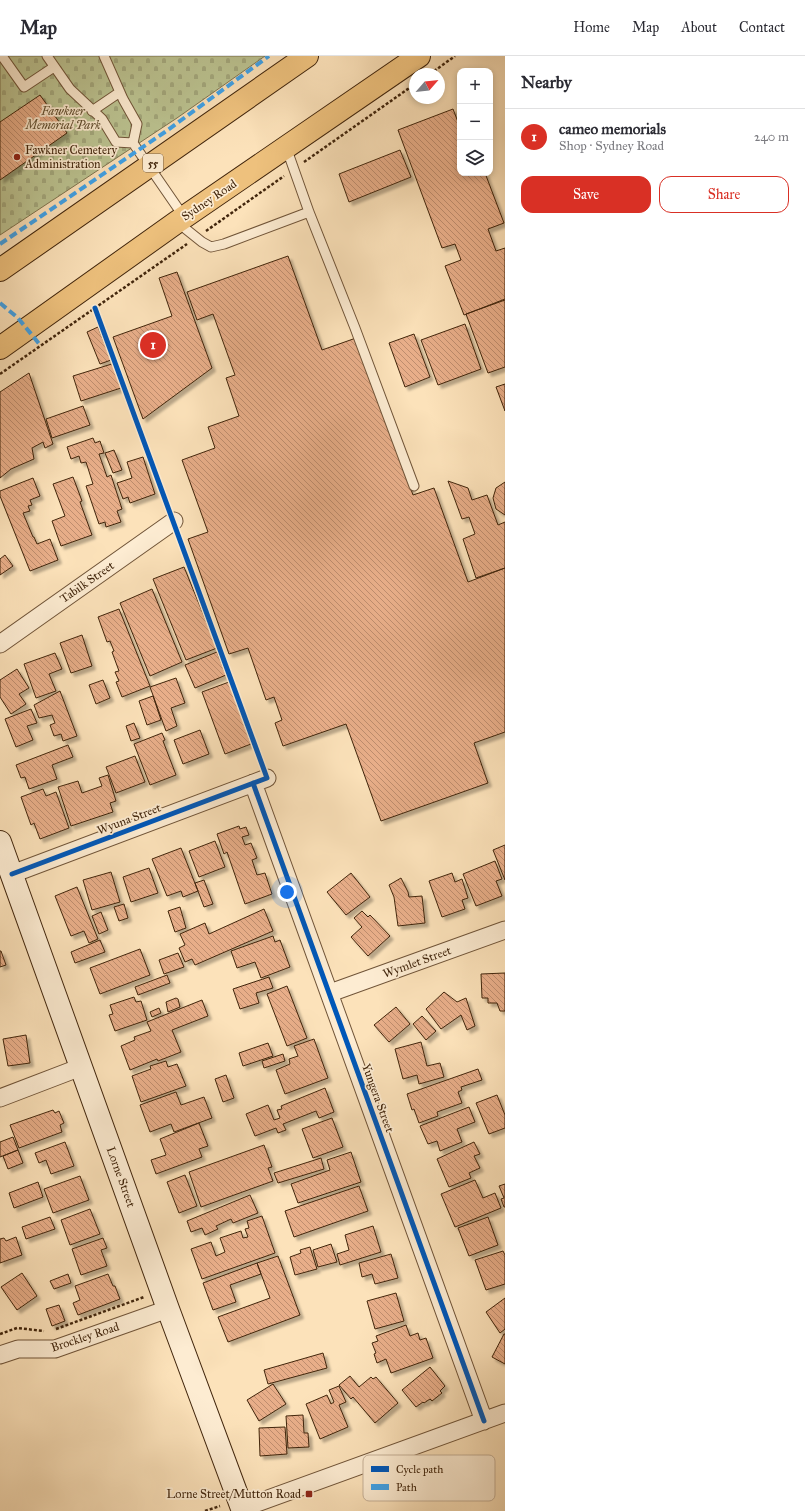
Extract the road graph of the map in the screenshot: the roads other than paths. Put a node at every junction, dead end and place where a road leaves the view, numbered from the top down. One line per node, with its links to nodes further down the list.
1 (2, 56): 6 (lane)
2 (47, 56): 6 (lane)
3 (104, 56): 7 (lane)
4 (306, 56): 11 (highway, 55)
5 (419, 56): 10 (highway, Sydney Road)
6 (54, 67): 8 (lane)
7 (120, 92): 8 (lane); 9 (lane)
8 (92, 111): 9 (lane)
9 (133, 143): 11 (lane)
10 (286, 147): 12 (lane); 13 (highway, Sydney Road)
11 (149, 166): 13 (lane); 14 (highway, 55)
12 (309, 212): 13 (lane); 16 (lane)
13 (181, 219): 15 (highway, Sydney Road)
14 (0, 270)
15 (0, 348)
16 (414, 486)
17 (174, 521): 18 (street, Tabilk Street)
18 (0, 644)
19 (260, 780): 21 (street, Wyuna Street); 23 (street, Yungera Street)
20 (0, 842): 21 (street, Lorne Street)
21 (12, 874): 24 (street, Lorne Street)
22 (505, 930): 23 (street, Wymlet Street)
23 (330, 993): 29 (street, Yungera Street)
24 (82, 1067): 25 (street); 26 (street, Lorne Street)
25 (0, 1098)
26 (168, 1309): 27 (street, Brockley Road); 32 (street, Lorne Street)
27 (0, 1355)
28 (505, 1413): 29 (street)
29 (484, 1421): 30 (street)
30 (391, 1455)
31 (363, 1465): 32 (street)
32 (243, 1509)

